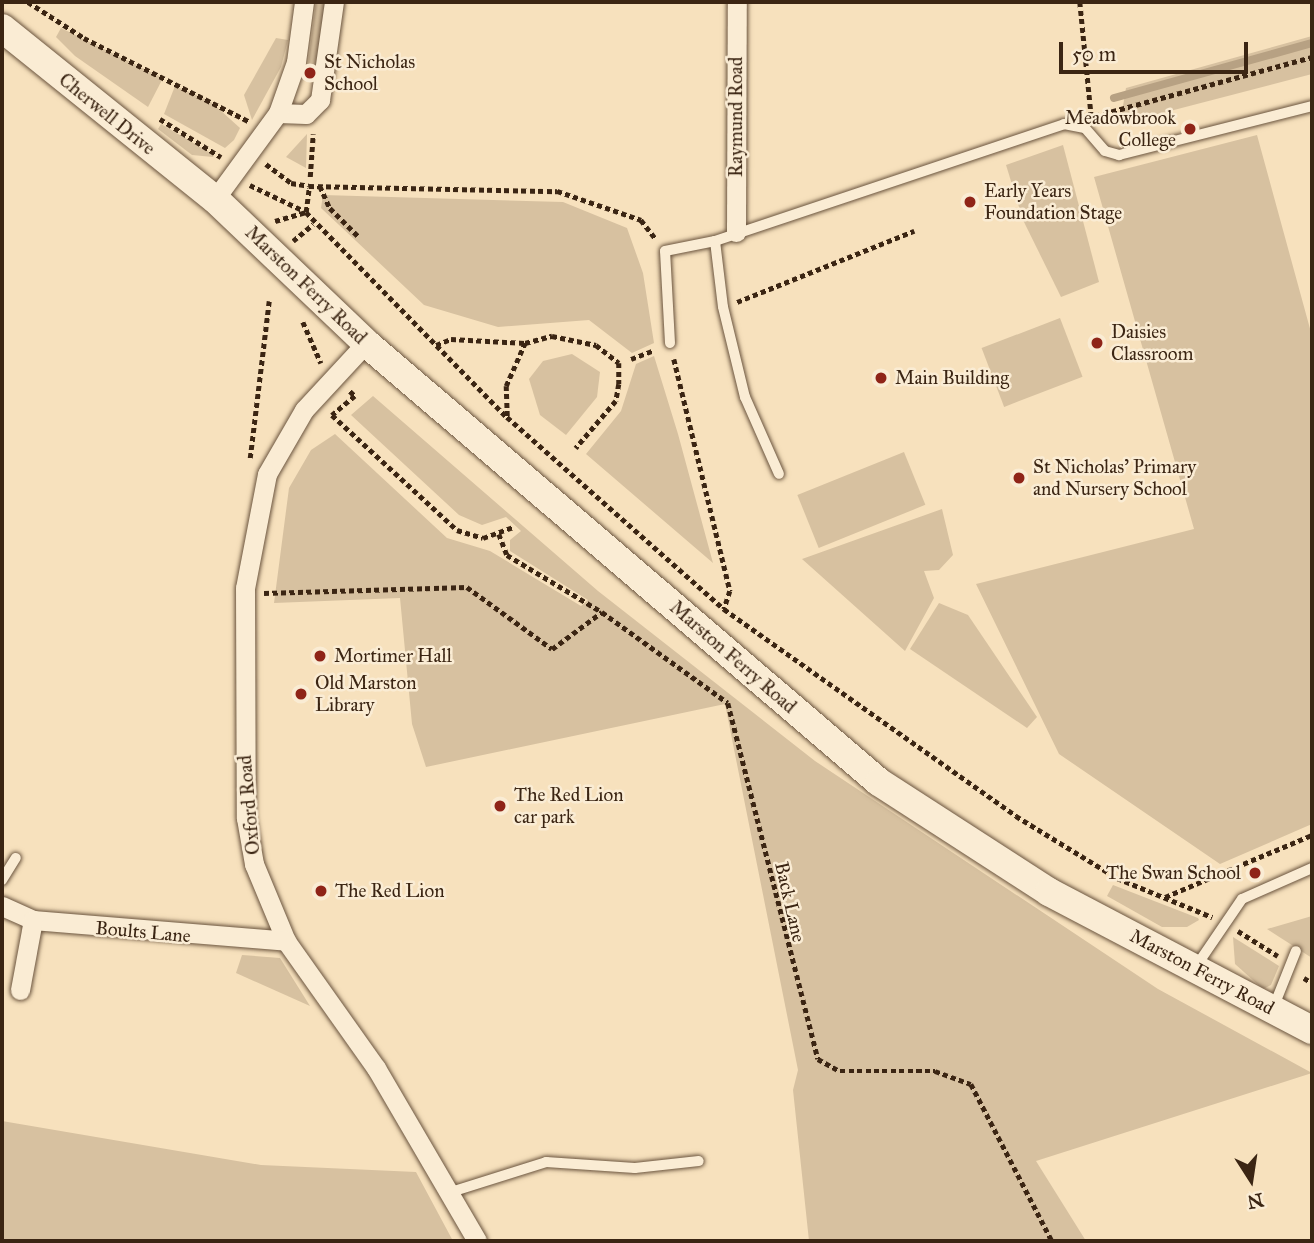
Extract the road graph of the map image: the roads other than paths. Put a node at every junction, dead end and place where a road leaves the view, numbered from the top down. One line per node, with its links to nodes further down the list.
1 (304, 2): 6 (street)
2 (334, 2): 6 (street)
3 (737, 2): 8 (street, Raymund Road)
4 (2, 28): 7 (main road, Cherwell Drive)
5 (1312, 106): 8 (lane)
6 (278, 113): 7 (street)
7 (215, 199): 10 (main road, Marston Ferry Road)
8 (736, 232): 9 (lane)
9 (715, 241): 11 (lane); 12 (lane)
10 (366, 343): 18 (street, Oxford Road); 20 (main road, Marston Ferry Road)
11 (670, 343)
12 (779, 474)
13 (16, 858): 15 (lane)
14 (1312, 868): 20 (lane)
15 (2, 880)
16 (2, 906): 17 (street, Boults Lane)
17 (33, 920): 18 (street, Boults Lane); 21 (street)
18 (286, 942): 25 (street, Oxford Road)
19 (1296, 951): 22 (lane)
20 (1195, 969): 22 (main road, Marston Ferry Road)
21 (20, 990)
22 (1272, 1010): 23 (main road, Marston Ferry Road)
23 (1312, 1030)
24 (699, 1161): 25 (lane)
25 (451, 1192): 26 (street, Oxford Road)
26 (477, 1241)

